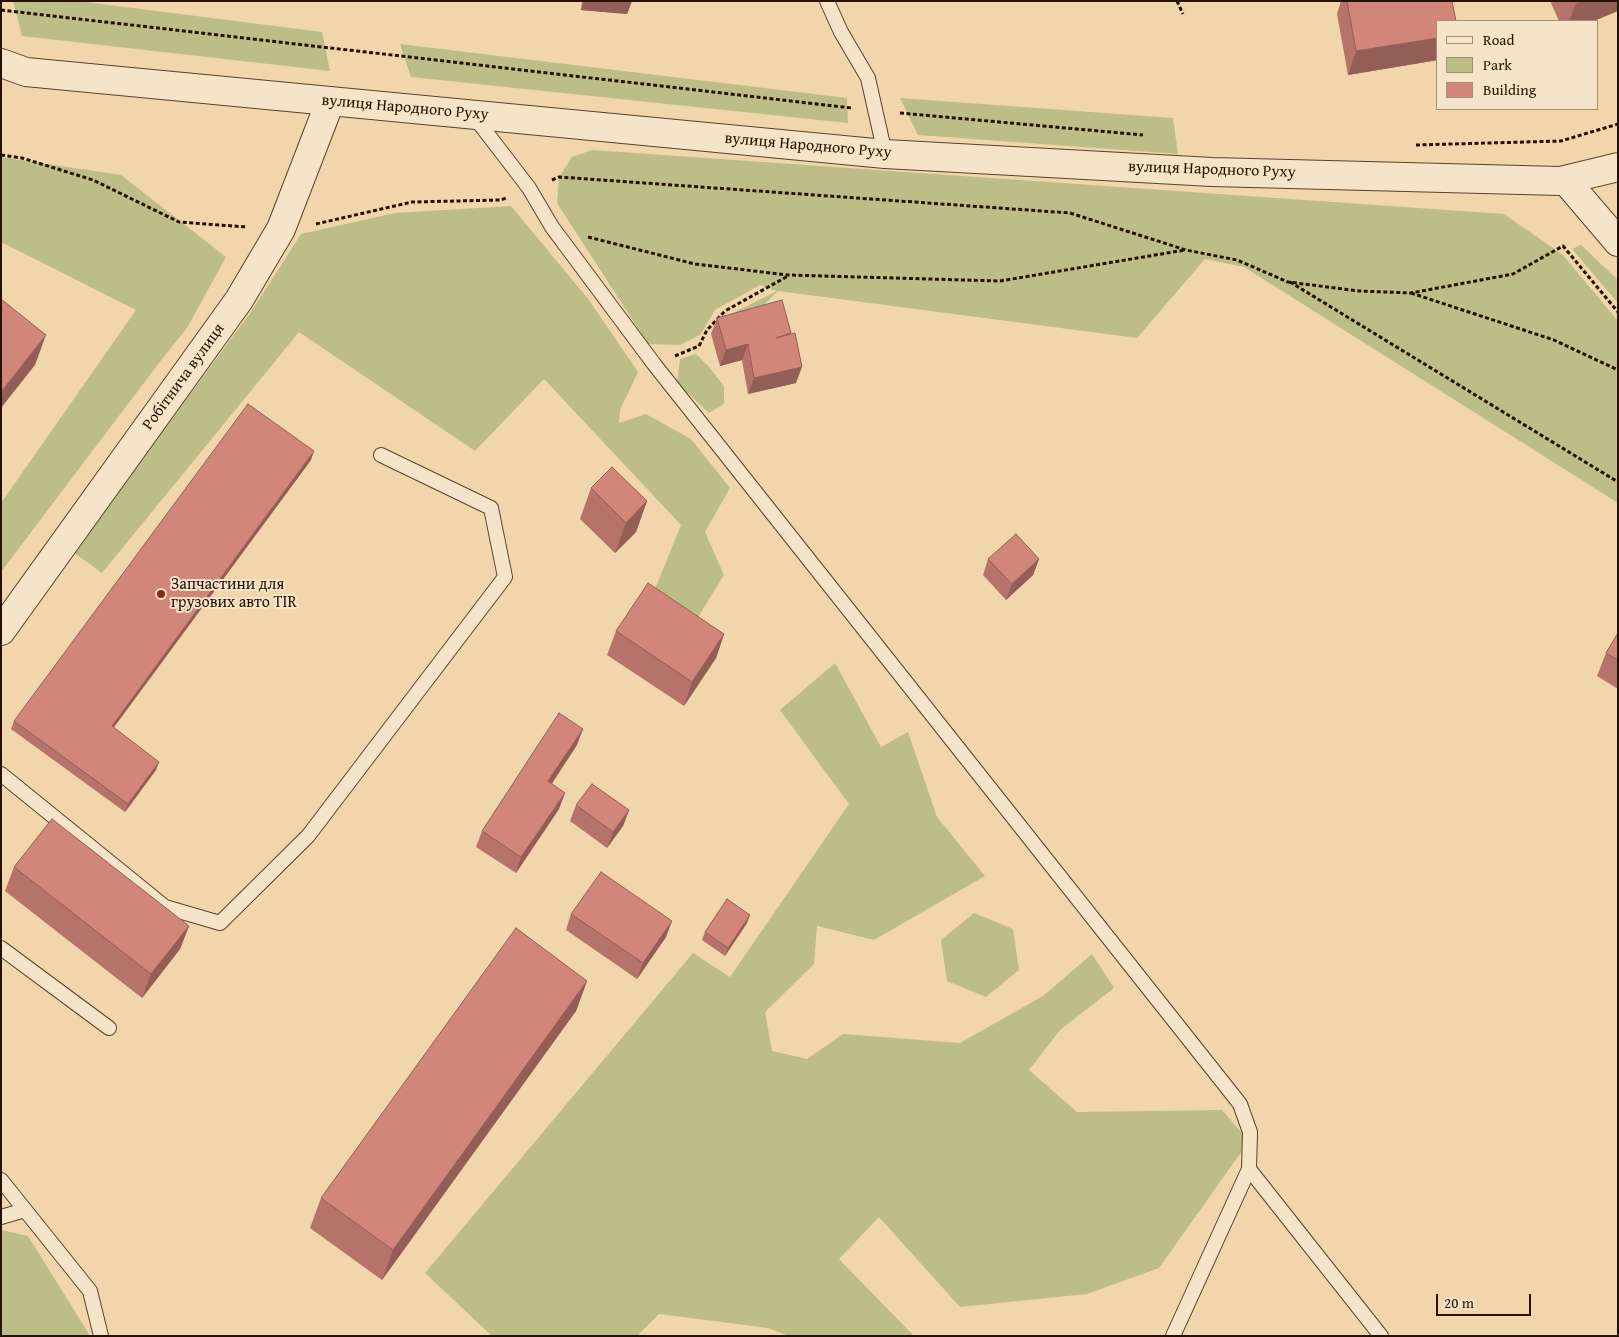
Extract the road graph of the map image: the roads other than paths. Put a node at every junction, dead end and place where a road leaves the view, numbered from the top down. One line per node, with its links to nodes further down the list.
1 (827, 1): 5 (lane)
2 (1, 63): 3 (street, вулиця Народного Руху)
3 (330, 102): 4 (street, вулиця Народного Руху); 10 (street, Робітнича вулиця)
4 (473, 114): 5 (street, вулиця Народного Руху); 14 (lane)
5 (885, 154): 7 (street, вулиця Народного Руху)
6 (1618, 167): 7 (street, вулиця Народного Руху)
7 (1566, 181): 8 (street)
8 (1618, 242)
9 (381, 455): 11 (lane)
10 (1, 631)
11 (1, 774)
12 (1, 948): 13 (lane)
13 (109, 1028)
14 (1249, 1169): 19 (lane); 20 (lane)
15 (1, 1180): 16 (lane)
16 (25, 1210): 17 (lane); 18 (lane)
17 (1, 1217)
18 (102, 1336)
19 (1173, 1336)
20 (1381, 1336)

